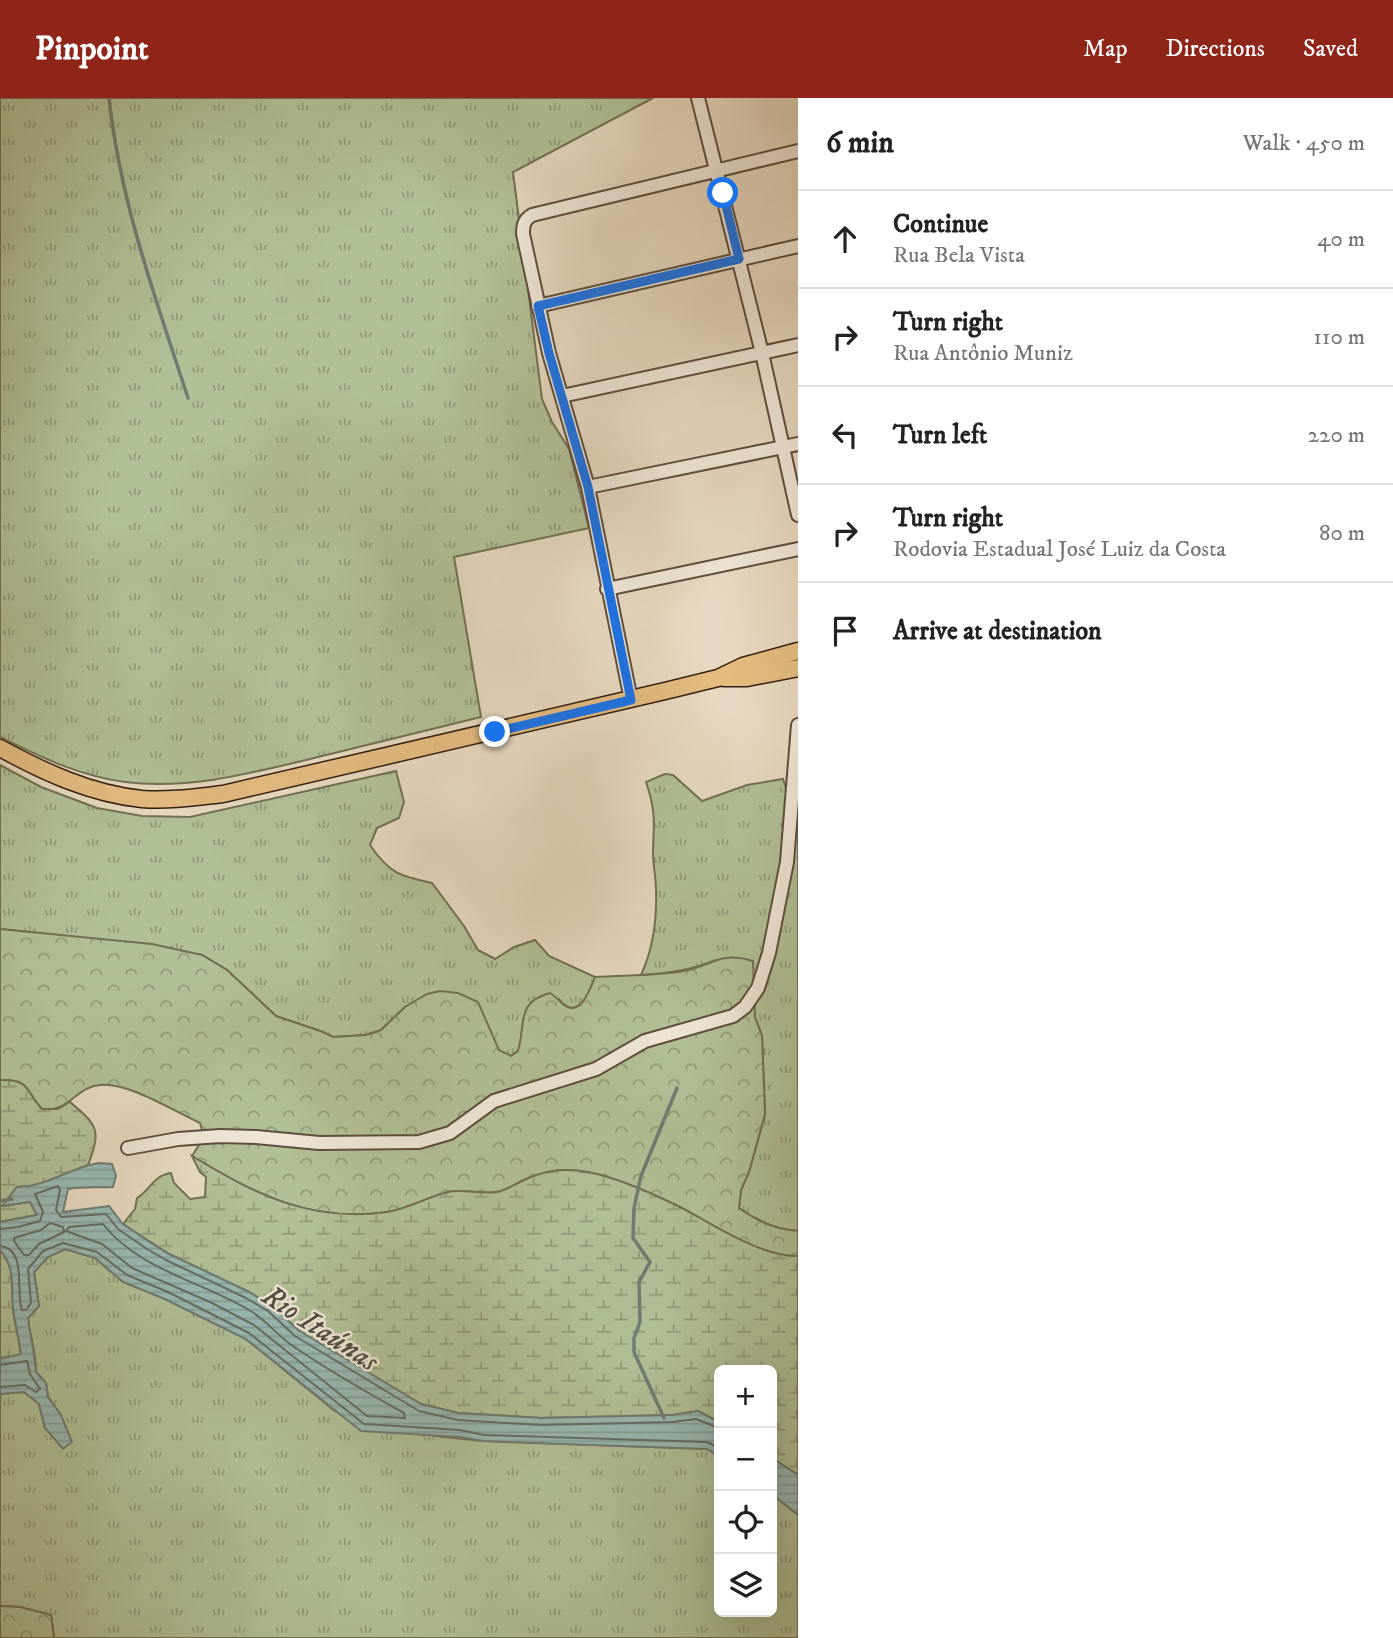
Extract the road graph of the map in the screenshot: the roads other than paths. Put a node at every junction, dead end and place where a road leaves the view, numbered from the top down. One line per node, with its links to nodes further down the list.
1 (698, 98): 3 (street)
2 (798, 151): 3 (street)
3 (718, 172): 5 (street); 6 (street)
4 (798, 246): 5 (street)
5 (739, 259): 6 (street); 8 (street)
6 (538, 306): 9 (street)
7 (798, 345): 8 (street)
8 (762, 353): 9 (street); 11 (street)
9 (562, 396): 12 (street)
10 (798, 444): 11 (street)
11 (784, 447): 12 (street); 13 (street)
12 (588, 487): 15 (street)
13 (798, 515)
14 (798, 549): 15 (street)
15 (607, 589): 19 (street)
16 (798, 651): 18 (main road)
17 (798, 668): 18 (main road)
18 (718, 678): 19 (main road)
19 (631, 700): 21 (main road)
20 (798, 725): 22 (street)
21 (0, 748)
22 (128, 1148)

